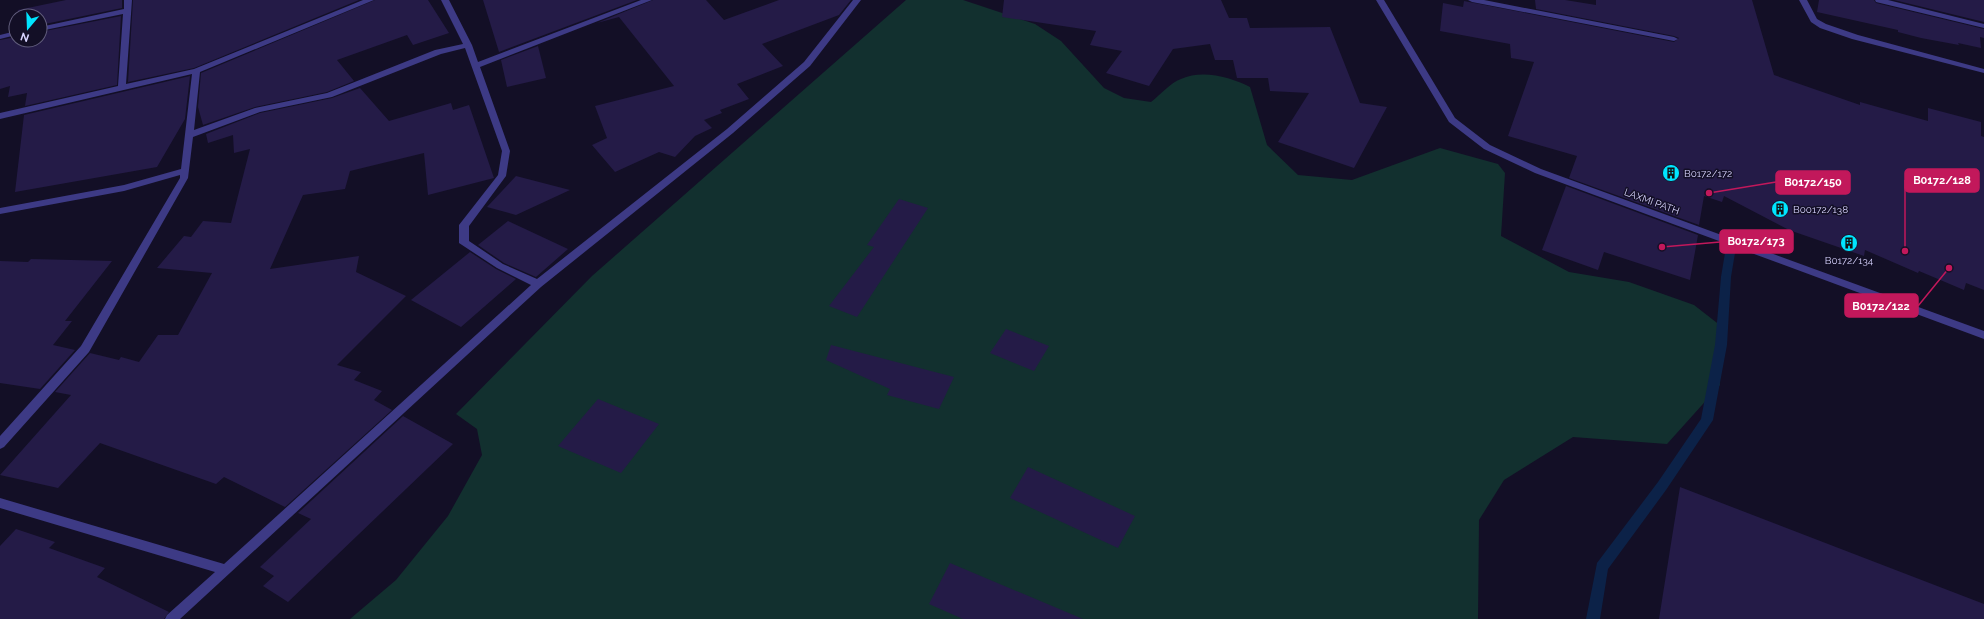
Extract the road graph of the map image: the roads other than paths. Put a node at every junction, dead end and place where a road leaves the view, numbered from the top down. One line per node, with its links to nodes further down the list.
1 (128, 0): 10 (street)
2 (370, 0): 16 (street)
3 (445, 0): 14 (street)
4 (648, 0): 15 (street)
5 (857, 0): 23 (street)
6 (1380, 0): 24 (street, LAXMI PATH)
7 (1472, 0): 13 (street)
8 (1803, 0): 17 (street)
9 (1879, 0): 12 (street)
10 (126, 11): 11 (street); 18 (street)
11 (48, 26)
12 (1984, 26)
13 (1674, 39)
14 (468, 45): 15 (street); 20 (street)
15 (476, 66): 23 (street)
16 (196, 71): 18 (street); 20 (street)
17 (1984, 71)
18 (122, 88): 19 (street)
19 (0, 116)
20 (189, 135): 21 (street)
21 (185, 171): 22 (street); 25 (street)
22 (0, 211)
23 (538, 284): 27 (street)
24 (1984, 335)
25 (0, 444)
26 (0, 503): 27 (street)
27 (226, 570): 28 (street)
28 (171, 619)

